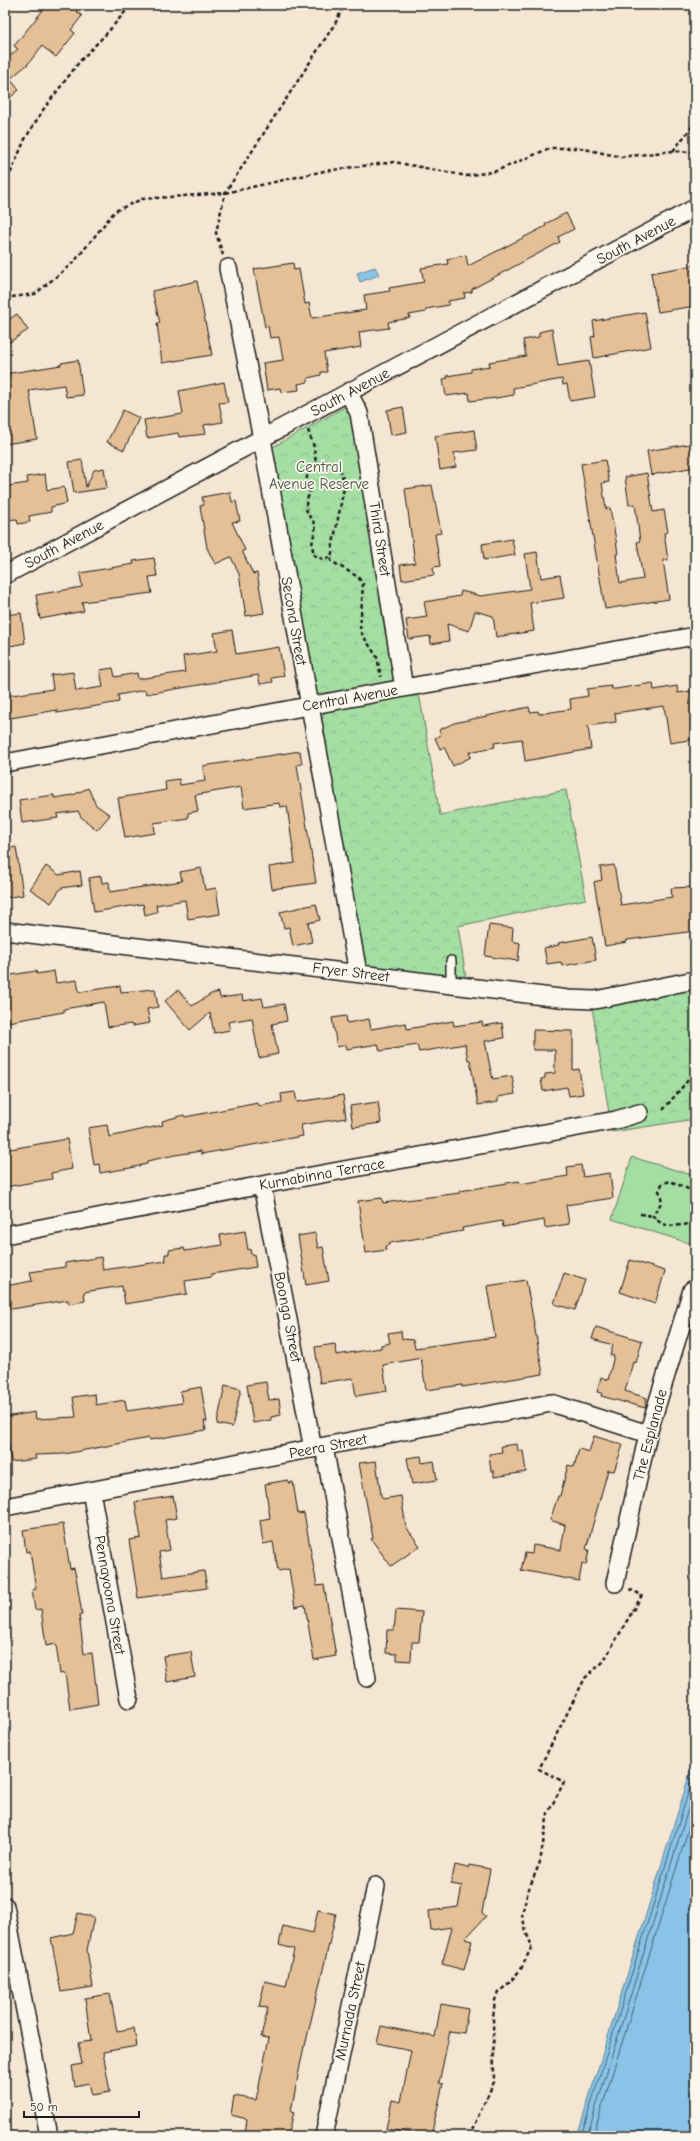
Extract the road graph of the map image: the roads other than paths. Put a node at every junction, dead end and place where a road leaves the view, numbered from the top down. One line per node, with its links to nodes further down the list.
1 (695, 208): 3 (street, South Avenue)
2 (228, 268): 4 (street, Second Street)
3 (348, 392): 4 (street, South Avenue); 7 (street, Third Street)
4 (262, 439): 5 (street, South Avenue); 8 (street, Second Street)
5 (5, 575)
6 (695, 636): 7 (street, Central Avenue)
7 (404, 688): 8 (street, Central Avenue)
8 (309, 706): 9 (street, Central Avenue); 12 (street, Second Street)
9 (5, 763)
10 (5, 931): 12 (street, Fryer Street)
11 (451, 961): 14 (lane)
12 (358, 973): 14 (street, Fryer Street)
13 (695, 980): 14 (street, Fryer Street)
14 (451, 984)
15 (638, 1113): 16 (street, Kurnabinna Terrace)
16 (262, 1185): 17 (street, Kurnabinna Terrace); 20 (street, Boonga Street)
17 (5, 1235)
18 (692, 1290): 19 (street, The Esplanade)
19 (648, 1434): 20 (street, Peera Street); 23 (street, The Esplanade)
20 (319, 1448): 21 (street, Peera Street); 24 (street, Boonga Street)
21 (91, 1492): 22 (street, Peera Street); 25 (street, Pennayoona Street)
22 (5, 1507)
23 (619, 1585)
24 (367, 1678)
25 (128, 1699)
26 (376, 1886): 30 (street, Murnada Street)
27 (5, 1906): 28 (street)
28 (13, 1989): 29 (street)
29 (49, 2136)
30 (324, 2136)

